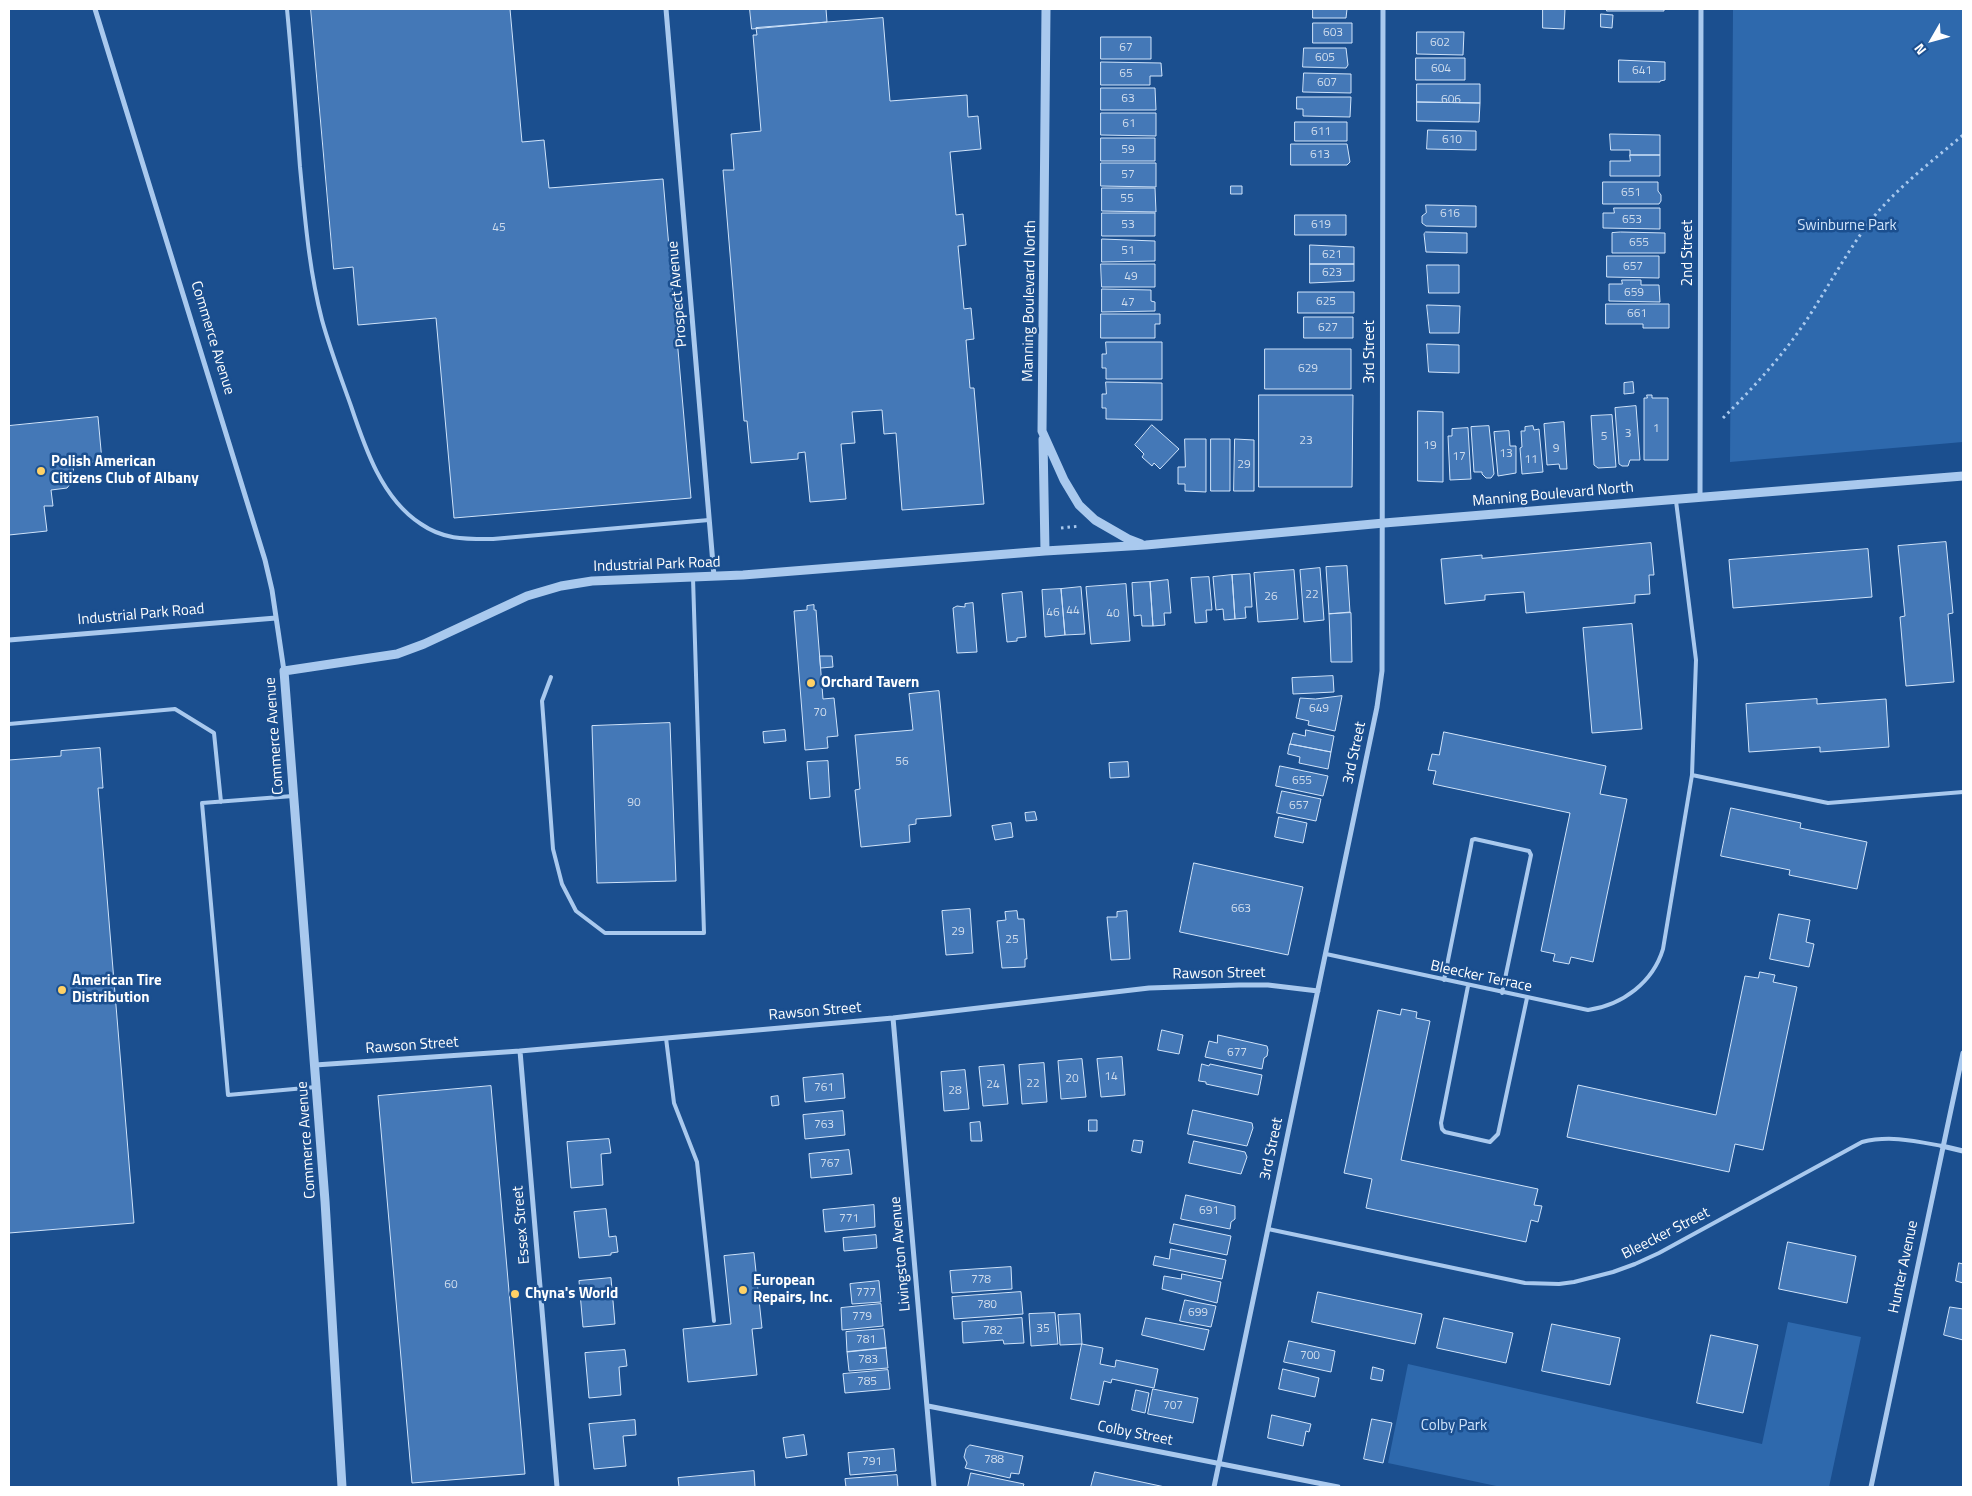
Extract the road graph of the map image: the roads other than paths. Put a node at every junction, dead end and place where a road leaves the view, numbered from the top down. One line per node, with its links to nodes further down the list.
1 (95, 9): 17 (street, Commerce Avenue)
2 (287, 9): 11 (lane)
3 (666, 9): 11 (street, Prospect Avenue)
4 (1046, 9): 7 (street, Manning Boulevard North)
5 (1383, 9): 12 (street, 3rd Street)
6 (1701, 9): 9 (street, 2nd Street)
7 (1042, 431): 13 (street, Manning Boulevard North); 14 (street)
8 (1963, 476): 9 (street, Manning Boulevard North)
9 (1700, 497): 10 (street, Manning Boulevard North)
10 (1676, 499): 12 (street, Manning Boulevard North); 22 (lane, Bleecker Terrace)
11 (709, 520): 15 (street, Prospect Avenue)
12 (1384, 523): 13 (street, Manning Boulevard North); 26 (street, 3rd Street)
13 (1146, 546): 14 (street, Manning Boulevard North)
14 (1045, 552): 15 (street, Industrial Park Road)
15 (714, 577): 16 (street, Industrial Park Road)
16 (693, 578): 19 (street, Industrial Park Road); 20 (lane)
17 (276, 618): 18 (street, Industrial Park Road); 19 (street, Commerce Avenue)
18 (9, 640)
19 (284, 671): 24 (street, Commerce Avenue)
20 (551, 677)
21 (9, 724): 25 (lane)
22 (1692, 774): 23 (lane); 31 (lane, Bleecker Terrace)
23 (1963, 792)
24 (294, 796): 25 (lane); 36 (street, Commerce Avenue)
25 (221, 802): 37 (lane)
26 (1326, 954): 27 (lane, Bleecker Terrace); 29 (street, 3rd Street)
27 (1444, 980): 28 (lane, Bleecker Terrace); 30 (lane)
28 (1468, 986): 30 (lane, Bleecker Terrace); 31 (lane)
29 (1318, 991): 32 (street, Rawson Street); 40 (street, 3rd Street)
30 (1502, 993): 31 (lane, Bleecker Terrace)
31 (1527, 998)
32 (893, 1018): 33 (street, Rawson Street); 42 (street, Livingston Avenue)
33 (666, 1038): 34 (street, Rawson Street); 41 (lane)
34 (520, 1051): 36 (street, Rawson Street); 45 (street, Essex Street)
35 (1963, 1052): 38 (street, Hunter Avenue)
36 (315, 1065): 37 (street, Commerce Avenue)
37 (316, 1087): 44 (street, Commerce Avenue)
38 (1942, 1146): 39 (street); 40 (lane, Bleecker Street); 49 (street, Hunter Avenue)
39 (1963, 1151)
40 (1268, 1229): 43 (street, 3rd Street)
41 (714, 1321)
42 (928, 1406): 43 (street, Colby Street); 46 (street, Livingston Avenue)
43 (1220, 1462): 47 (street, 3rd Street); 48 (street, Colby Street)
44 (342, 1487)
45 (557, 1487)
46 (934, 1487)
47 (1214, 1487)
48 (1338, 1487)
49 (1871, 1487)

